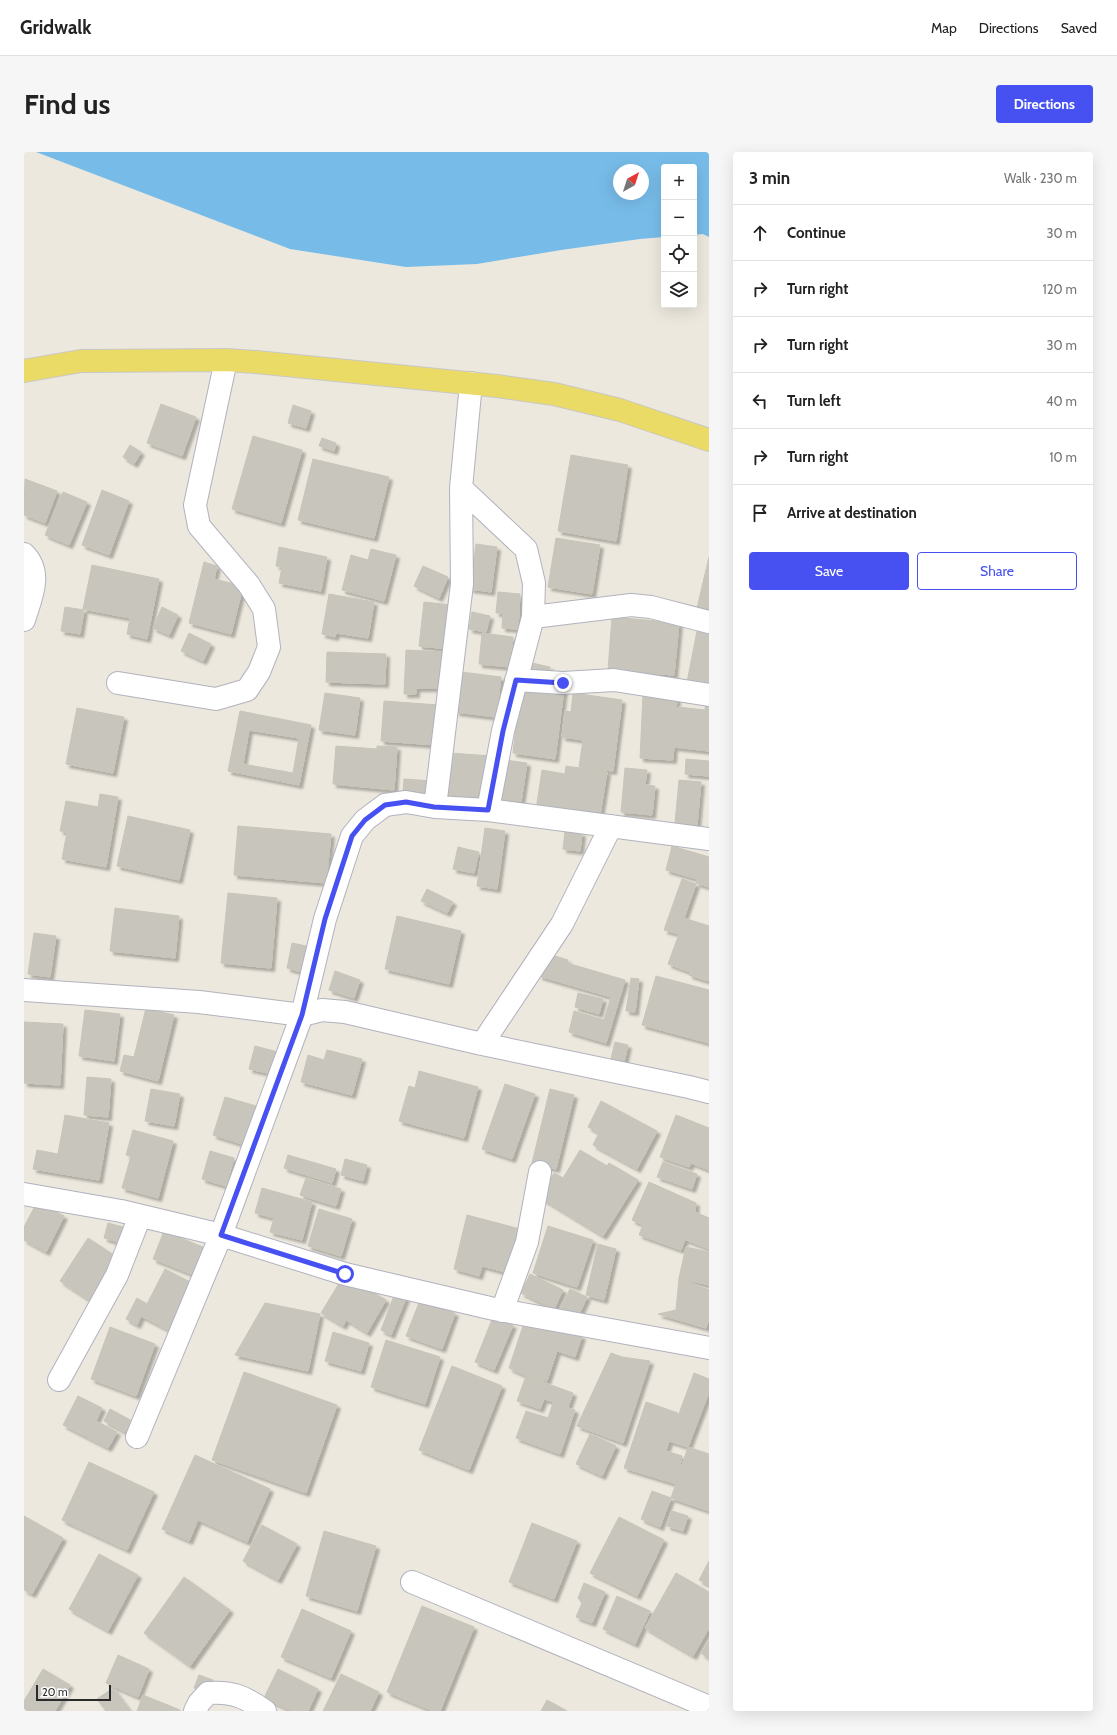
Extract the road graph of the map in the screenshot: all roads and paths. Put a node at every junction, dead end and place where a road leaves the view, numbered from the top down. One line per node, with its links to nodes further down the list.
1 (226, 360): 2 (main road); 3 (main road); 11 (street)
2 (24, 371)
3 (471, 383): 4 (main road); 5 (street)
4 (709, 440)
5 (462, 488): 7 (street); 13 (street)
6 (24, 554): 8 (street)
7 (533, 617): 9 (street); 10 (street)
8 (24, 620)
9 (709, 622)
10 (516, 680): 12 (street); 14 (street)
11 (118, 683)
12 (709, 696)
13 (434, 807): 14 (street); 18 (street)
14 (488, 810): 15 (street)
15 (611, 826): 16 (street); 19 (street)
16 (709, 839)
17 (24, 990): 18 (street)
18 (302, 1015): 19 (street); 24 (street)
19 (482, 1044): 20 (street)
20 (709, 1092)
21 (540, 1172): 25 (street)
22 (24, 1194): 23 (street)
23 (140, 1216): 24 (street); 27 (street)
24 (221, 1235): 25 (street); 28 (street)
25 (502, 1311): 26 (street)
26 (709, 1348)
27 (59, 1380)
28 (137, 1437)
29 (412, 1582): 30 (street)
30 (709, 1707)
31 (194, 1711): 32 (street)
32 (265, 1711)

